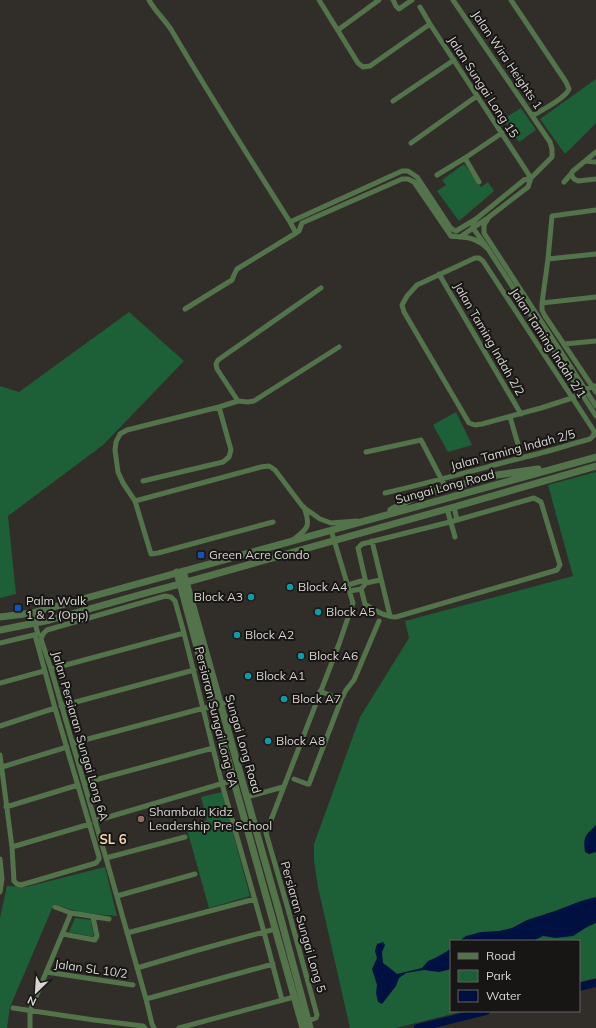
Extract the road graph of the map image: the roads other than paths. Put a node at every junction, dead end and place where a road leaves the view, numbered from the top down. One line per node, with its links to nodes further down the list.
1 (149, 0): 29 (street)
2 (319, 0): 10 (street)
3 (379, 0): 10 (street)
4 (393, 0): 5 (street)
5 (412, 0)
6 (453, 0): 14 (street, Jalan Wira Heights 1)
7 (511, 0): 14 (street)
8 (420, 7): 9 (street, Jalan Sungai Long 15)
9 (430, 24): 10 (street); 11 (street, Jalan Sungai Long 15)
10 (338, 30)
11 (454, 60): 12 (street, Jalan Sungai Long 15); 13 (street)
12 (477, 96): 15 (street, Jalan Sungai Long 15); 16 (street)
13 (393, 101)
14 (532, 116): 23 (street, Jalan Wira Heights 1)
15 (502, 133): 18 (street); 23 (street, Jalan Sungai Long 15)
16 (411, 143)
17 (596, 152): 19 (street)
18 (466, 158): 22 (street); 25 (street)
19 (586, 162): 20 (street); 21 (street)
20 (596, 162)
21 (571, 174): 24 (street); 26 (street)
22 (437, 175)
23 (530, 178): 28 (street); 30 (street)
24 (596, 179)
25 (479, 182)
26 (564, 182)
27 (596, 210): 36 (street)
28 (489, 217): 30 (street); 32 (street)
29 (290, 222): 30 (street); 31 (street)
30 (473, 225): 32 (street); 33 (street); 34 (street)
31 (296, 233): 33 (street); 41 (street)
32 (484, 233): 46 (street)
33 (460, 236): 34 (street)
34 (488, 250): 46 (street)
35 (596, 254): 36 (street)
36 (548, 259): 40 (street)
37 (439, 274): 48 (street, Jalan Taming Indah 2/1); 52 (street, Jalan Taming Indah 2/2); 54 (street)
38 (321, 288): 49 (street)
39 (596, 297): 40 (street)
40 (542, 303): 43 (street)
41 (185, 309)
42 (596, 341): 43 (street)
43 (564, 344): 45 (street)
44 (338, 347): 49 (street)
45 (594, 386): 46 (street); 47 (street)
46 (584, 392): 48 (street); 50 (street); 53 (street)
47 (596, 392)
48 (572, 398): 52 (street); 55 (street, Jalan Taming Indah 2/1)
49 (238, 401): 51 (street)
50 (596, 406)
51 (219, 407): 62 (street); 65 (street)
52 (521, 414): 54 (street)
53 (596, 416)
54 (510, 417): 58 (street)
55 (590, 439): 58 (street, Jalan Taming Indah 2/5)
56 (366, 452): 61 (street)
57 (596, 456): 59 (street, Sungai Long Road)
58 (522, 458): 61 (street, Jalan Taming Indah 2/5)
59 (564, 466): 63 (street); 68 (street, Sungai Long Road)
60 (596, 466): 67 (street, Sungai Long Road)
61 (442, 480): 63 (street); 64 (street, Jalan Taming Indah 2/5)
62 (143, 481)
63 (446, 488): 68 (street)
64 (386, 493)
65 (135, 501): 66 (street); 71 (street)
66 (304, 506): 70 (street); 76 (street)
67 (450, 508): 69 (street); 72 (street); 75 (street, Sungai Long Road)
68 (382, 516): 70 (street, Sungai Long Road)
69 (457, 520): 72 (street); 88 (street)
70 (364, 521): 73 (street, Sungai Long Road)
71 (273, 522)
72 (450, 522): 74 (street); 77 (street)
73 (331, 530): 75 (street); 76 (street, Sungai Long Road)
74 (455, 537)
75 (334, 540): 81 (street, Sungai Long Road); 83 (street)
76 (290, 542): 78 (street, Sungai Long Road)
77 (372, 542): 79 (street); 82 (street)
78 (180, 572): 80 (street, Sungai Long Road); 81 (street, Sungai Long Road)
79 (380, 580): 82 (street); 88 (street)
80 (142, 582): 86 (street); 87 (street, Sungai Long Road)
81 (183, 583): 86 (street, Sungai Long Road); 104 (street, Sungai Long Road); 106 (street, Sungai Long Road)
82 (366, 583): 83 (street); 84 (street)
83 (348, 585): 85 (street)
84 (361, 589): 85 (street); 88 (street)
85 (350, 591): 101 (street)
86 (146, 593): 91 (street, Sungai Long Road)
87 (32, 613): 89 (street, Sungai Long Road); 91 (street)
88 (390, 616)
89 (0, 617)
90 (379, 621): 102 (street)
91 (34, 624): 92 (street, Sungai Long Road); 95 (street)
92 (0, 630)
93 (184, 633): 94 (street, Persiaran Sungai Long 6A); 97 (street); 98 (street, Persiaran Sungai Long 6A)
94 (43, 634): 97 (street, Jalan Persiaran Sungai Long 6A)
95 (35, 635): 96 (street); 99 (street)
96 (0, 643)
97 (51, 669): 105 (street, Jalan Persiaran Sungai Long 6A)
98 (194, 670): 105 (street); 108 (street, Persiaran Sungai Long 6A)
99 (44, 671): 100 (street); 107 (street)
100 (0, 684)
101 (320, 692): 102 (street); 120 (street)
102 (341, 700): 115 (street)
103 (230, 701): 104 (street)
104 (221, 704): 106 (street); 121 (street, Sungai Long Road)
105 (62, 706): 110 (street, Jalan Persiaran Sungai Long 6A)
106 (213, 707): 108 (street); 116 (street, Sungai Long Road)
107 (55, 708): 109 (street); 111 (street)
108 (204, 708): 110 (street); 112 (street, Persiaran Sungai Long 6A)
109 (0, 726)
110 (73, 743): 117 (street, Jalan Persiaran Sungai Long 6A)
111 (67, 747): 114 (street); 119 (street)
112 (213, 748): 117 (street); 118 (street, Persiaran Sungai Long 6A)
113 (0, 755): 114 (street)
114 (2, 767): 122 (street)
115 (294, 779)
116 (234, 780): 118 (street); 138 (street, Sungai Long Road)
117 (84, 783): 123 (street, Jalan Persiaran Sungai Long 6A)
118 (222, 784): 123 (street); 133 (street, Persiaran Sungai Long 6A)
119 (78, 785): 122 (street); 124 (street)
120 (283, 787): 121 (street); 151 (street, Persiaran Sungai Long 5)
121 (247, 797): 151 (street, Sungai Long Road)
122 (6, 807): 126 (street)
123 (95, 822): 127 (street, Jalan Persiaran Sungai Long 6A)
124 (90, 824): 126 (street); 126 (street)
125 (185, 837): 127 (street)
126 (12, 847)
127 (106, 858): 132 (street, Jalan Persiaran Sungai Long 6A)
128 (0, 859): 129 (street)
129 (1, 869): 131 (street)
130 (195, 874): 132 (street)
131 (0, 892)
132 (117, 896): 140 (street, Jalan Persiaran Sungai Long 6A)
133 (255, 899): 139 (street, Persiaran Sungai Long 6A); 140 (street)
134 (55, 907): 135 (street)
135 (71, 913): 136 (street); 141 (street)
136 (93, 917): 137 (street); 141 (street)
137 (109, 919)
138 (275, 929): 139 (street); 146 (street, Sungai Long Road)
139 (264, 932): 142 (street, Persiaran Sungai Long 6A); 143 (street)
140 (127, 933): 143 (street, Jalan Persiaran Sungai Long 6A)
141 (63, 934): 144 (street)
142 (273, 964): 147 (street); 148 (street, Persiaran Sungai Long 6A)
143 (137, 968): 147 (street, Jalan Persiaran Sungai Long 6A)
144 (46, 972): 145 (street, Jalan SL 10/2); 150 (street)
145 (133, 985)
146 (294, 997): 148 (street); 156 (street, Sungai Long Road)
147 (146, 1000): 154 (street, Jalan Persiaran Sungai Long 6A)
148 (282, 1000): 155 (street)
149 (13, 1008): 150 (street)
150 (30, 1011): 152 (street); 153 (street)
151 (309, 1024)
152 (144, 1027)
153 (30, 1028)
154 (154, 1028)
155 (179, 1028)
156 (303, 1028)

